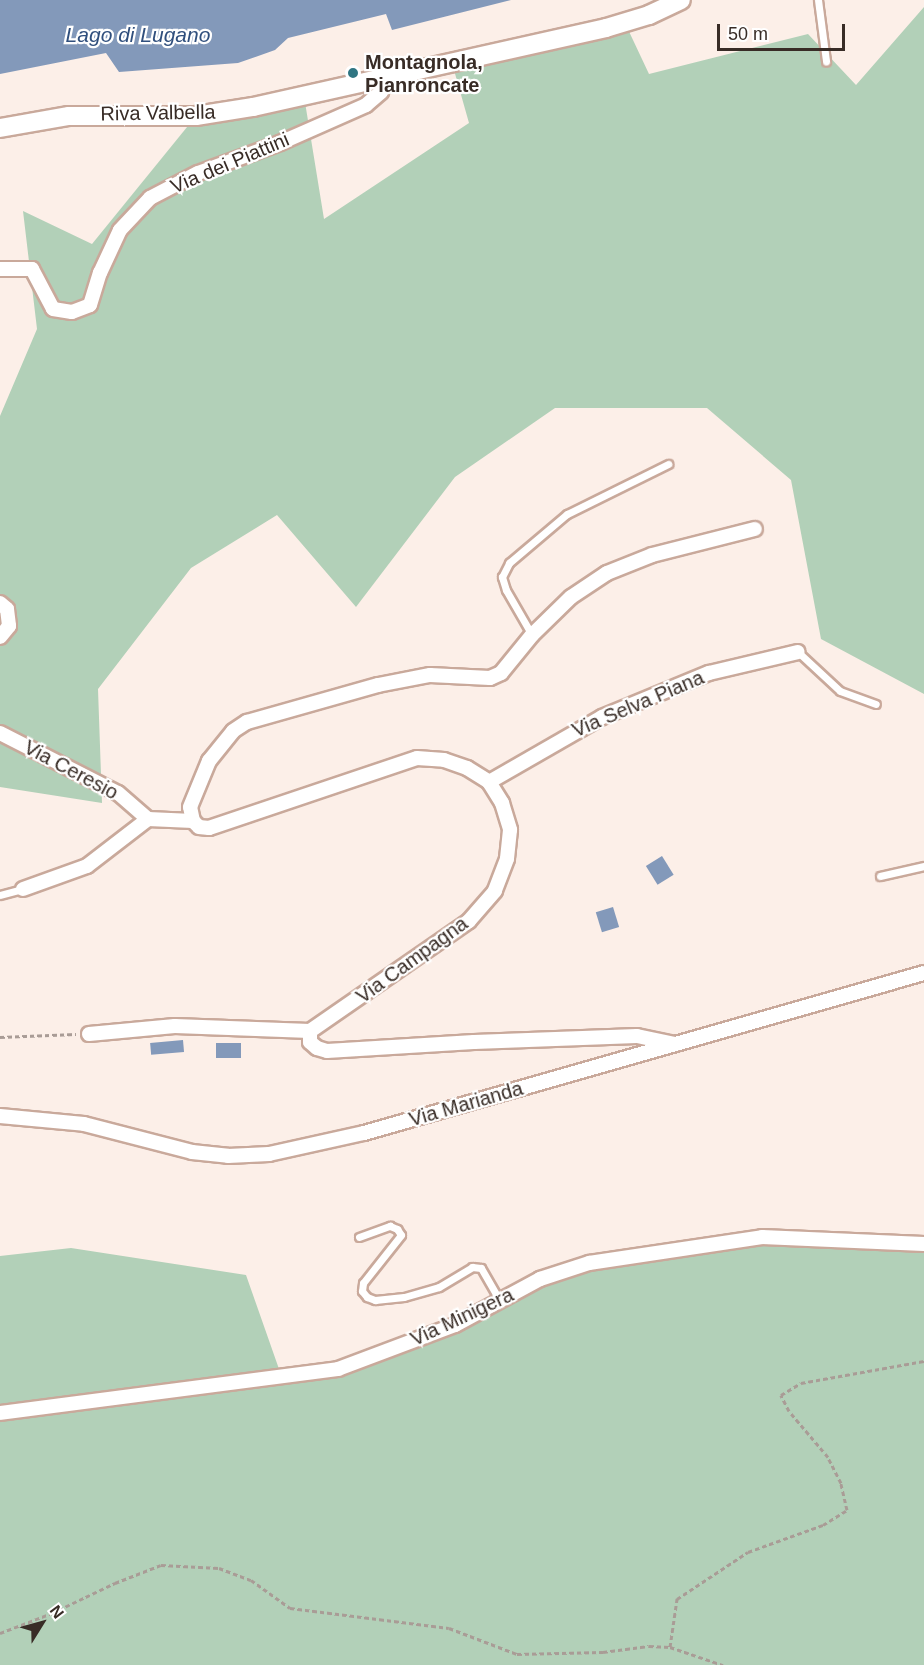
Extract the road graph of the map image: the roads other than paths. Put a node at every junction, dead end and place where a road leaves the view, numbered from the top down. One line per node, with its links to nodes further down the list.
1 (681, 0): 4 (main road, Riva Valbella)
2 (818, 0): 3 (lane)
3 (826, 61)
4 (385, 78): 5 (main road, Riva Valbella); 6 (street, Via dei Piattini)
5 (0, 128)
6 (0, 269)
7 (668, 464): 10 (lane)
8 (755, 530): 10 (street)
9 (0, 603): 11 (street)
10 (532, 635): 17 (street)
11 (0, 638)
12 (798, 652): 13 (lane); 15 (street, Via Selva Piana)
13 (876, 704)
14 (0, 733): 16 (street, Via Ceresio)
15 (489, 782): 17 (street); 23 (street, Via Campagna)
16 (148, 819): 17 (street); 20 (street)
17 (194, 821)
18 (924, 866): 19 (lane)
19 (880, 876)
20 (23, 889): 21 (lane)
21 (0, 896)
22 (924, 973): 25 (street, Via Marianda)
23 (310, 1031): 24 (street); 25 (street)
24 (90, 1034)
25 (675, 1044): 26 (street, Via Marianda)
26 (0, 1116)
27 (359, 1237): 29 (lane)
28 (924, 1244): 29 (street, Via Minigera)
29 (500, 1301): 30 (street, Via Minigera)
30 (0, 1413)

